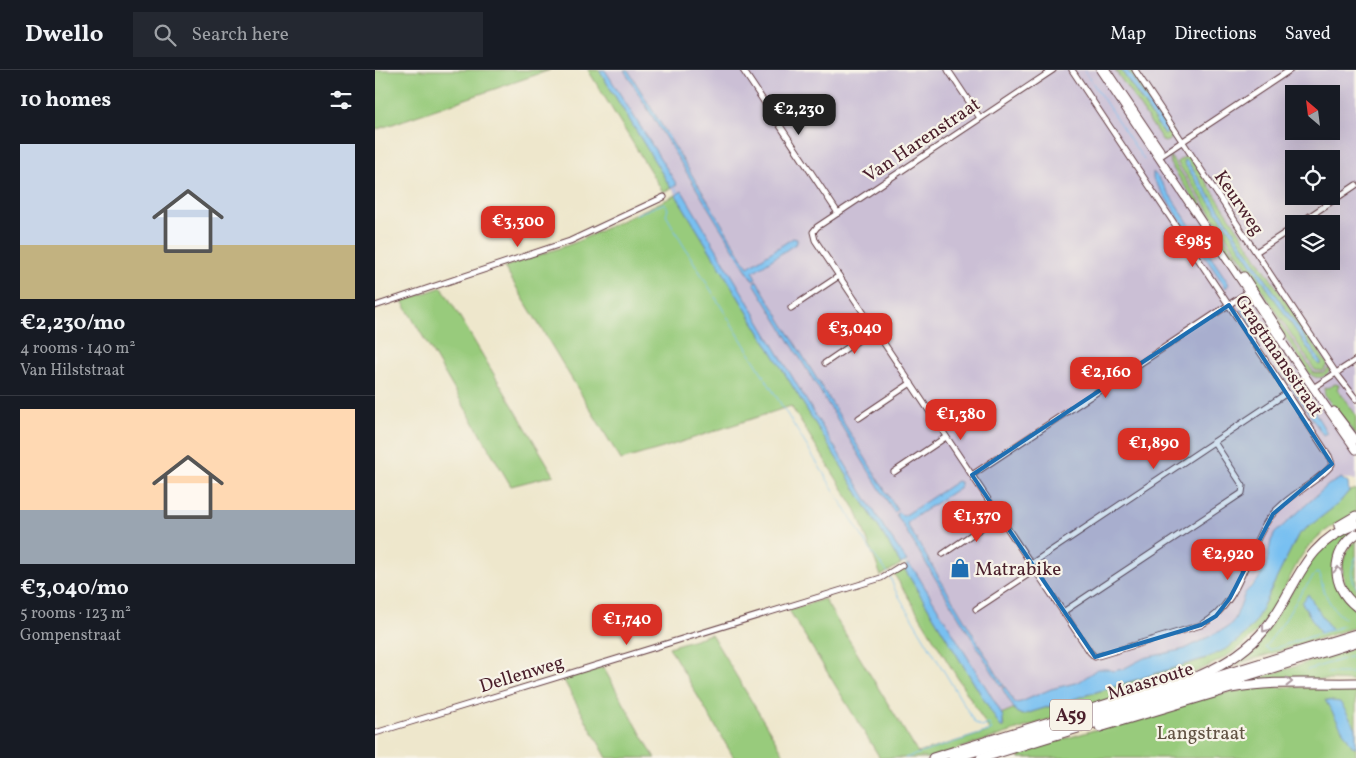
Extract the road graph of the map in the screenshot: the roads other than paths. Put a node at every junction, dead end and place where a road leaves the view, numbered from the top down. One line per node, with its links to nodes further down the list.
1 (743, 70): 14 (street)
2 (948, 70): 9 (street)
3 (1053, 70): 9 (street, Van Harenstraat)
4 (1072, 70): 20 (street, Gragtmansstraat)
5 (1100, 70): 11 (street)
6 (1106, 70): 11 (street)
7 (1135, 70): 10 (street, Keurweg)
8 (1290, 70): 10 (street)
9 (980, 118): 14 (street, Van Harenstraat)
10 (1182, 142): 11 (street); 17 (street, Keurweg)
11 (1161, 156): 19 (street)
12 (1356, 185): 15 (street)
13 (664, 197): 21 (street)
14 (838, 213): 18 (street, Van Harenstraat)
15 (1311, 215)
16 (1285, 233): 17 (street)
17 (1256, 252): 26 (street, Keurweg)
18 (839, 276): 22 (street); 23 (street)
19 (1251, 291): 20 (street); 28 (street)
20 (1229, 304): 29 (street, Gragtmansstraat); 37 (street)
21 (375, 306)
22 (791, 308)
23 (875, 329): 25 (street); 27 (street)
24 (1356, 360): 26 (street)
25 (825, 363)
26 (1337, 373): 28 (street); 30 (street, Keurweg)
27 (911, 383): 31 (street); 32 (street)
28 (1315, 387): 33 (street); 35 (street)
29 (1287, 393): 34 (street); 49 (street, Gragtmansstraat)
30 (1356, 399)
31 (859, 418)
32 (946, 437): 36 (street); 37 (street)
33 (1356, 440)
34 (1214, 442): 43 (street); 49 (street)
35 (1356, 450)
36 (894, 472)
37 (972, 476): 38 (street)
38 (999, 516): 42 (street); 43 (street)
39 (1356, 516): 46 (highway, A59)
40 (1356, 524): 46 (highway, A59)
41 (1356, 534): 47 (highway, one-way to 41)
42 (943, 554)
43 (1031, 564): 45 (street)
44 (902, 565): 55 (street, Dellenweg)
45 (1035, 570): 48 (street); 49 (street)
46 (1290, 587): 57 (highway, A59, one-way to 57)
47 (1356, 606)
48 (976, 609)
49 (1063, 612)
50 (1356, 634): 58 (highway, Maasroute / A59)
51 (1356, 642): 56 (highway, Maasroute / A59)
52 (1313, 682): 53 (highway, A59); 54 (highway, A59); 56 (highway, A59, one-way to 52)
53 (1356, 683)
54 (1356, 688)
55 (375, 733)
56 (1044, 739): 59 (highway, Maasroute / A59)
57 (933, 758)
58 (953, 758)
59 (981, 758)

